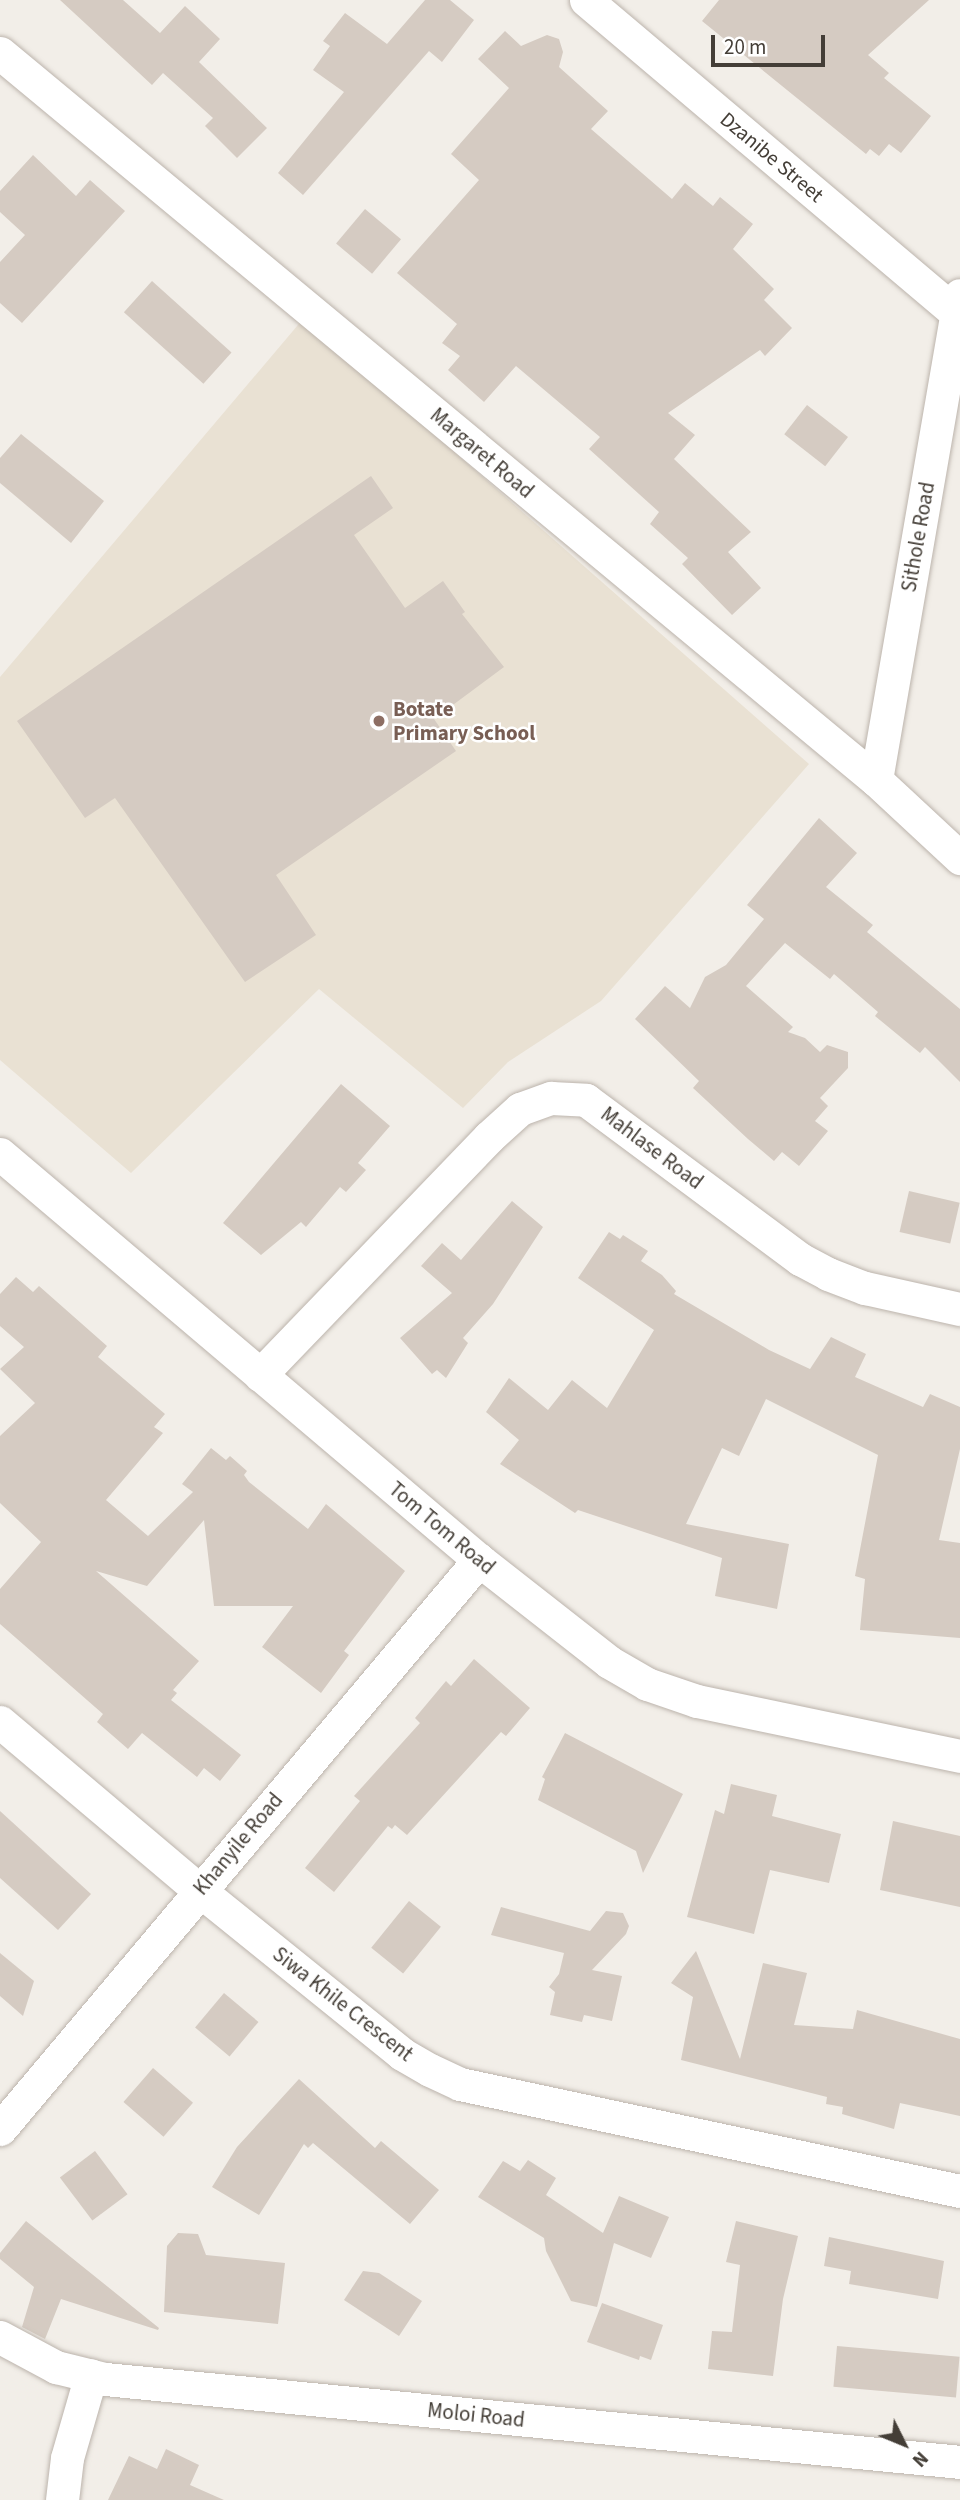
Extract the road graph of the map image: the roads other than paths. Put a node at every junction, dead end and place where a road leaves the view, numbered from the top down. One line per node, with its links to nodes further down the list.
1 (586, 0): 3 (street, Dzanibe Street)
2 (0, 53): 4 (street, Margaret Road)
3 (958, 304): 4 (street, Sithole Road)
4 (876, 780): 5 (street, Margaret Road)
5 (960, 858)
6 (0, 1154): 8 (street, Tom Tom Road)
7 (960, 1310): 8 (street, Mahlase Road)
8 (261, 1375): 9 (street, Tom Tom Road)
9 (479, 1560): 11 (street, Tom Tom Road); 12 (street, Khanyile Road)
10 (0, 1722): 12 (street, Siwa Khile Crescent)
11 (960, 1756)
12 (199, 1890): 13 (street, Khanyile Road); 14 (street, Siwa Khile Crescent)
13 (0, 2129)
14 (960, 2191)
15 (0, 2337): 16 (street, Moloi Road)
16 (91, 2375): 17 (street, Moloi Road); 18 (street)
17 (960, 2462)
18 (62, 2500)

